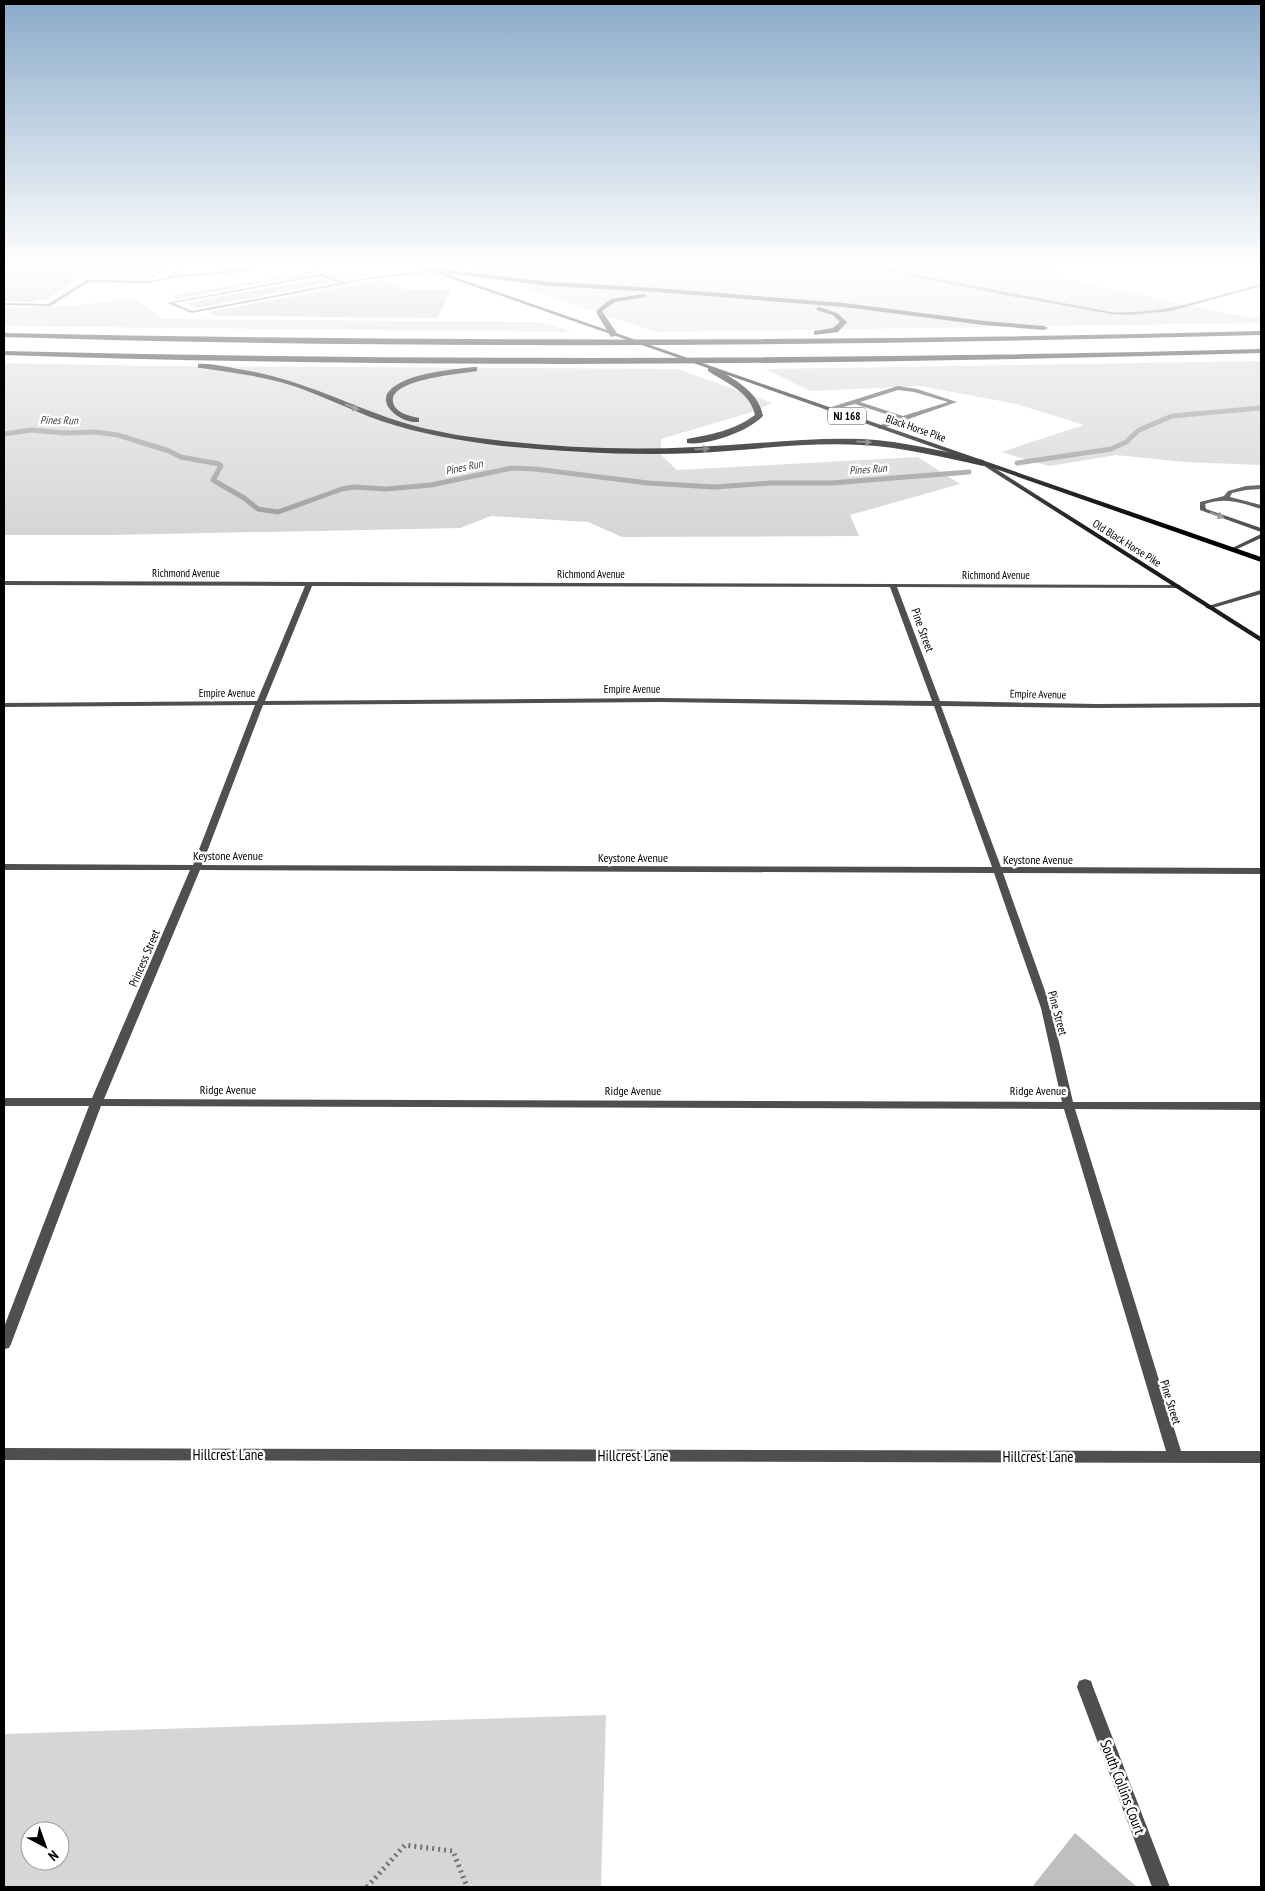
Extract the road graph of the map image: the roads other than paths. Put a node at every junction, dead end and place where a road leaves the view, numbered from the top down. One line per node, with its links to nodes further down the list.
1 (89, 355): 4 (highway)
2 (672, 355): 6 (main road, Black Horse Pike / NJ 168)
3 (1100, 355): 5 (highway)
4 (118, 356): 5 (highway); 11 (highway, one-way to 11)
5 (565, 362): 6 (highway)
6 (711, 369): 8 (main road, Black Horse Pike / NJ 168)
7 (855, 402): 8 (street); 9 (street); 9 (street)
8 (828, 410): 10 (main road, Black Horse Pike / NJ 168)
9 (903, 418): 10 (street)
10 (880, 427): 11 (main road, Black Horse Pike / NJ 168)
11 (982, 463): 17 (main road, Black Horse Pike / NJ 168); 22 (street, Old Black Horse Pike)
12 (1261, 487): 13 (street)
13 (1227, 497): 14 (street); 15 (street, one-way to 15)
14 (1261, 507)
15 (1261, 530)
16 (1261, 536): 17 (street)
17 (1231, 550): 18 (main road, Black Horse Pike / NJ 168)
18 (1261, 560)
19 (4, 583): 20 (street, Richmond Avenue)
20 (310, 583): 21 (street, Richmond Avenue); 26 (street, Princess Street)
21 (893, 585): 22 (street, Richmond Avenue); 27 (street, Pine Street)
22 (1178, 586): 24 (street, Old Black Horse Pike)
23 (1261, 592): 24 (street)
24 (1209, 607): 25 (street, Old Black Horse Pike)
25 (1261, 640)
26 (260, 704): 27 (street, Empire Avenue); 28 (street, Empire Avenue); 31 (street, Princess Street)
27 (937, 704): 29 (street, Empire Avenue); 32 (street, Pine Street)
28 (4, 705)
29 (1261, 705)
30 (4, 867): 31 (street, Keystone Avenue)
31 (196, 868): 32 (street, Keystone Avenue); 35 (street, Princess Street)
32 (998, 871): 33 (street, Keystone Avenue); 36 (street, Pine Street)
33 (1261, 871)
34 (4, 1102): 35 (street, Ridge Avenue)
35 (96, 1103): 36 (street, Ridge Avenue); 38 (street, Princess Street)
36 (1068, 1104): 37 (street, Ridge Avenue); 40 (street, Pine Street)
37 (1261, 1106)
38 (4, 1344)
39 (4, 1454): 40 (street, Hillcrest Lane)
40 (1175, 1456): 41 (street, Hillcrest Lane)
41 (1261, 1457)
42 (1085, 1688): 43 (street, South Collins Court)
43 (1160, 1887)

